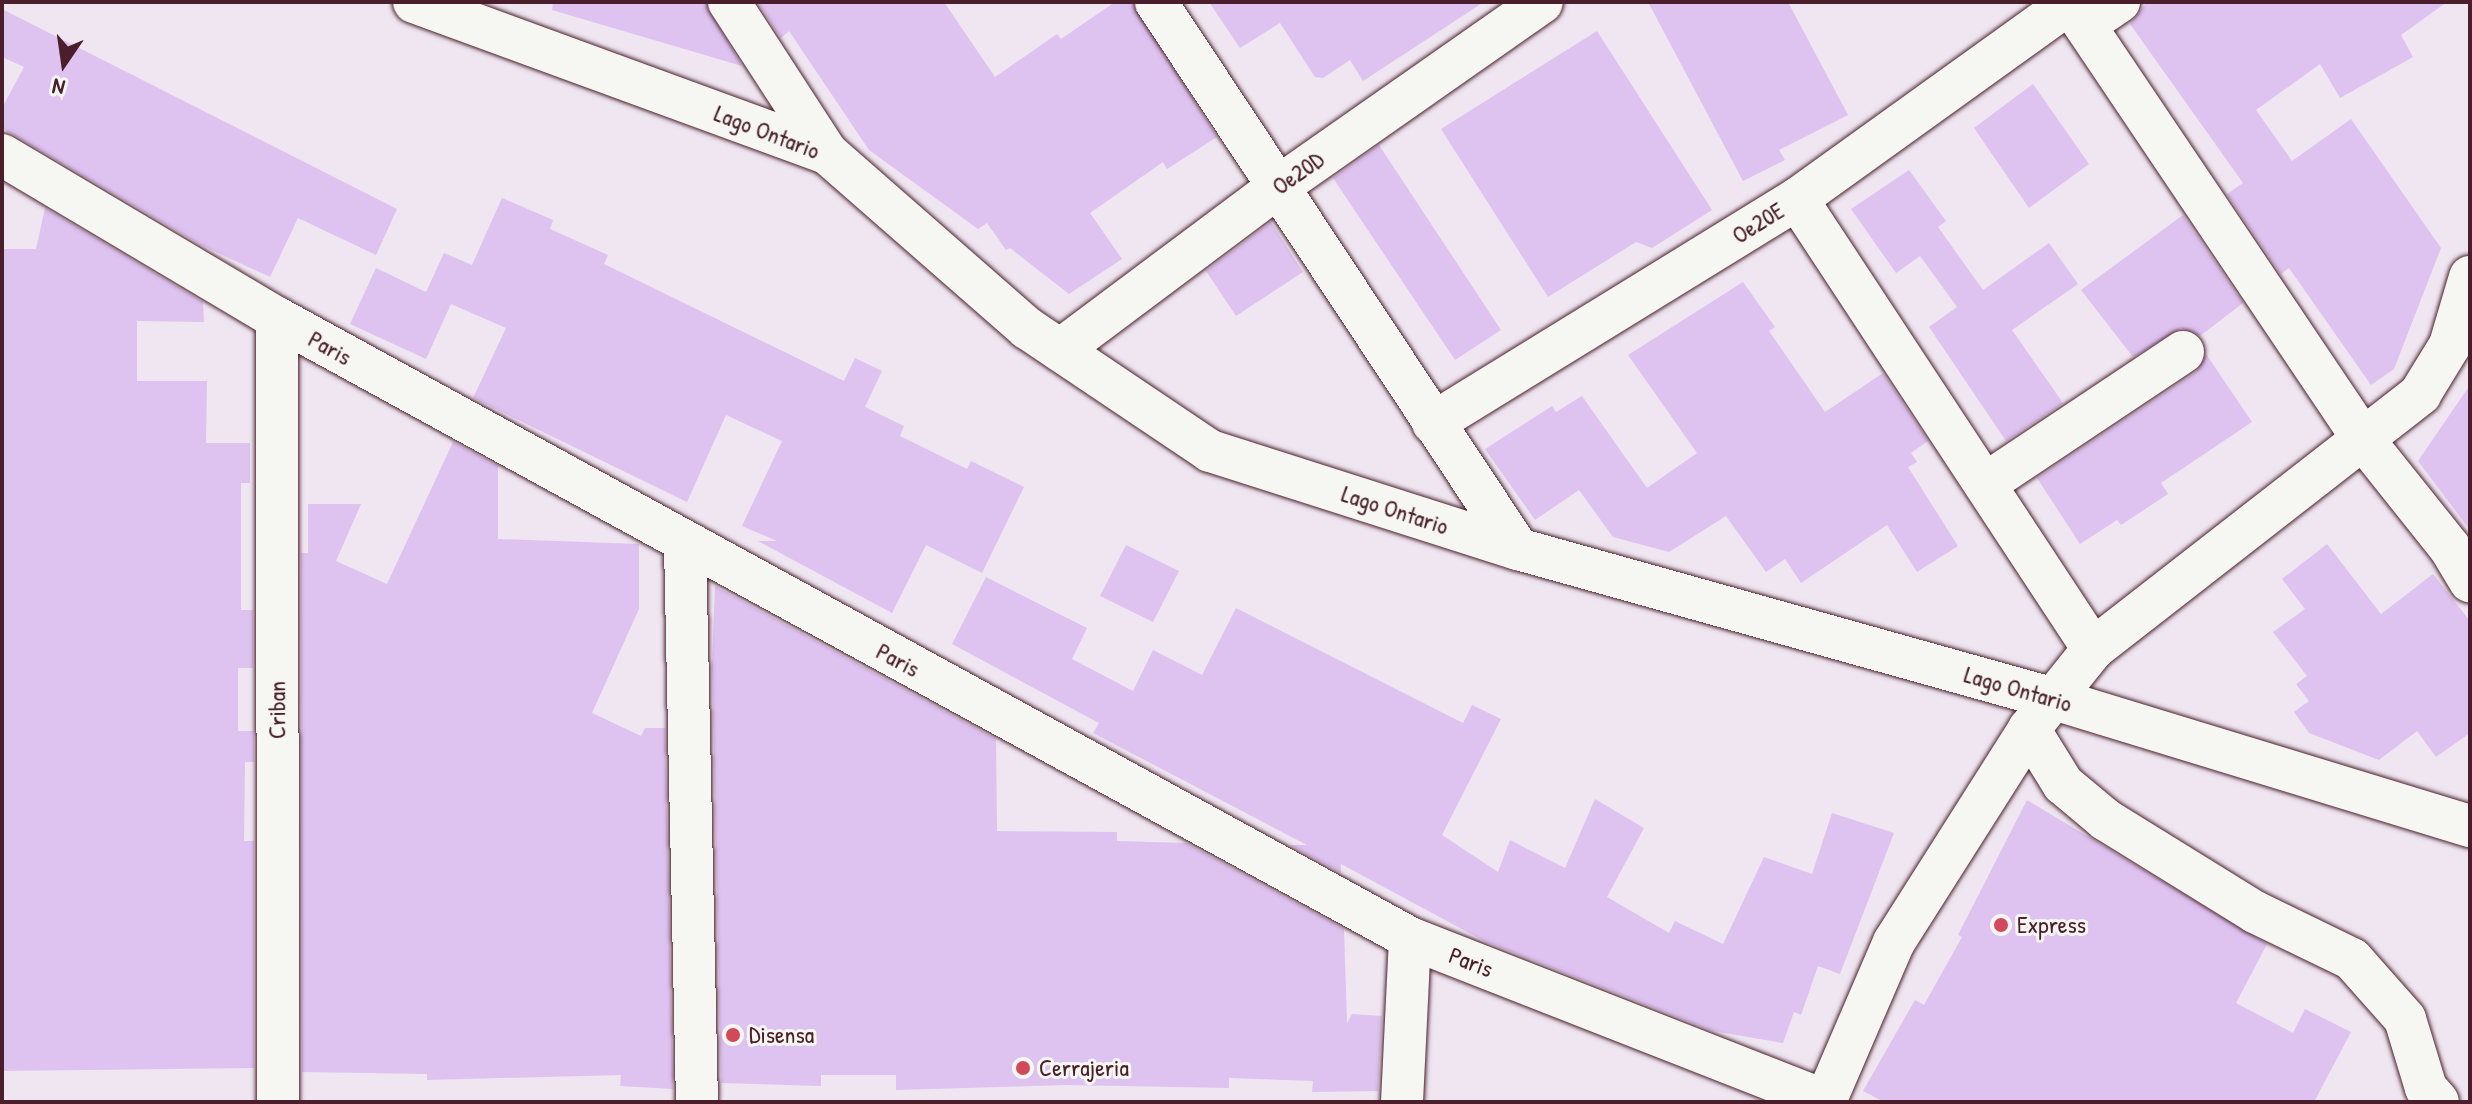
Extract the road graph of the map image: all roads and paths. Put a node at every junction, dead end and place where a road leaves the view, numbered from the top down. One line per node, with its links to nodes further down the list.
1 (414, 2): 6 (street, Lago Ontario)
2 (729, 2): 6 (street)
3 (1156, 2): 8 (street)
4 (1542, 2): 8 (street, Oe20D)
5 (2086, 8): 9 (street, Oe20E); 15 (street)
6 (827, 153): 12 (street, Lago Ontario)
7 (2, 155): 11 (street, Paris)
8 (1278, 187): 12 (street, Oe20D); 14 (street)
9 (1797, 199): 14 (street, Oe20E); 16 (street)
10 (2470, 277): 15 (street)
11 (277, 318): 17 (street, Paris); 24 (street, Criban)
12 (1060, 350): 18 (street, Lago Ontario)
13 (2183, 352): 16 (street)
14 (1433, 423): 18 (street)
15 (2363, 439): 19 (street); 20 (street)
16 (1985, 484): 20 (street)
17 (685, 545): 23 (street, Paris); 25 (street)
18 (1518, 549): 21 (street, Lago Ontario)
19 (2463, 555)
20 (2093, 649): 21 (street)
21 (2042, 714): 22 (street, Lago Ontario); 27 (street); 28 (street)
22 (2470, 826)
23 (1410, 938): 26 (street); 27 (street, Paris)
24 (278, 1102)
25 (697, 1102)
26 (1402, 1102)
27 (1825, 1102)
28 (2438, 1102)

